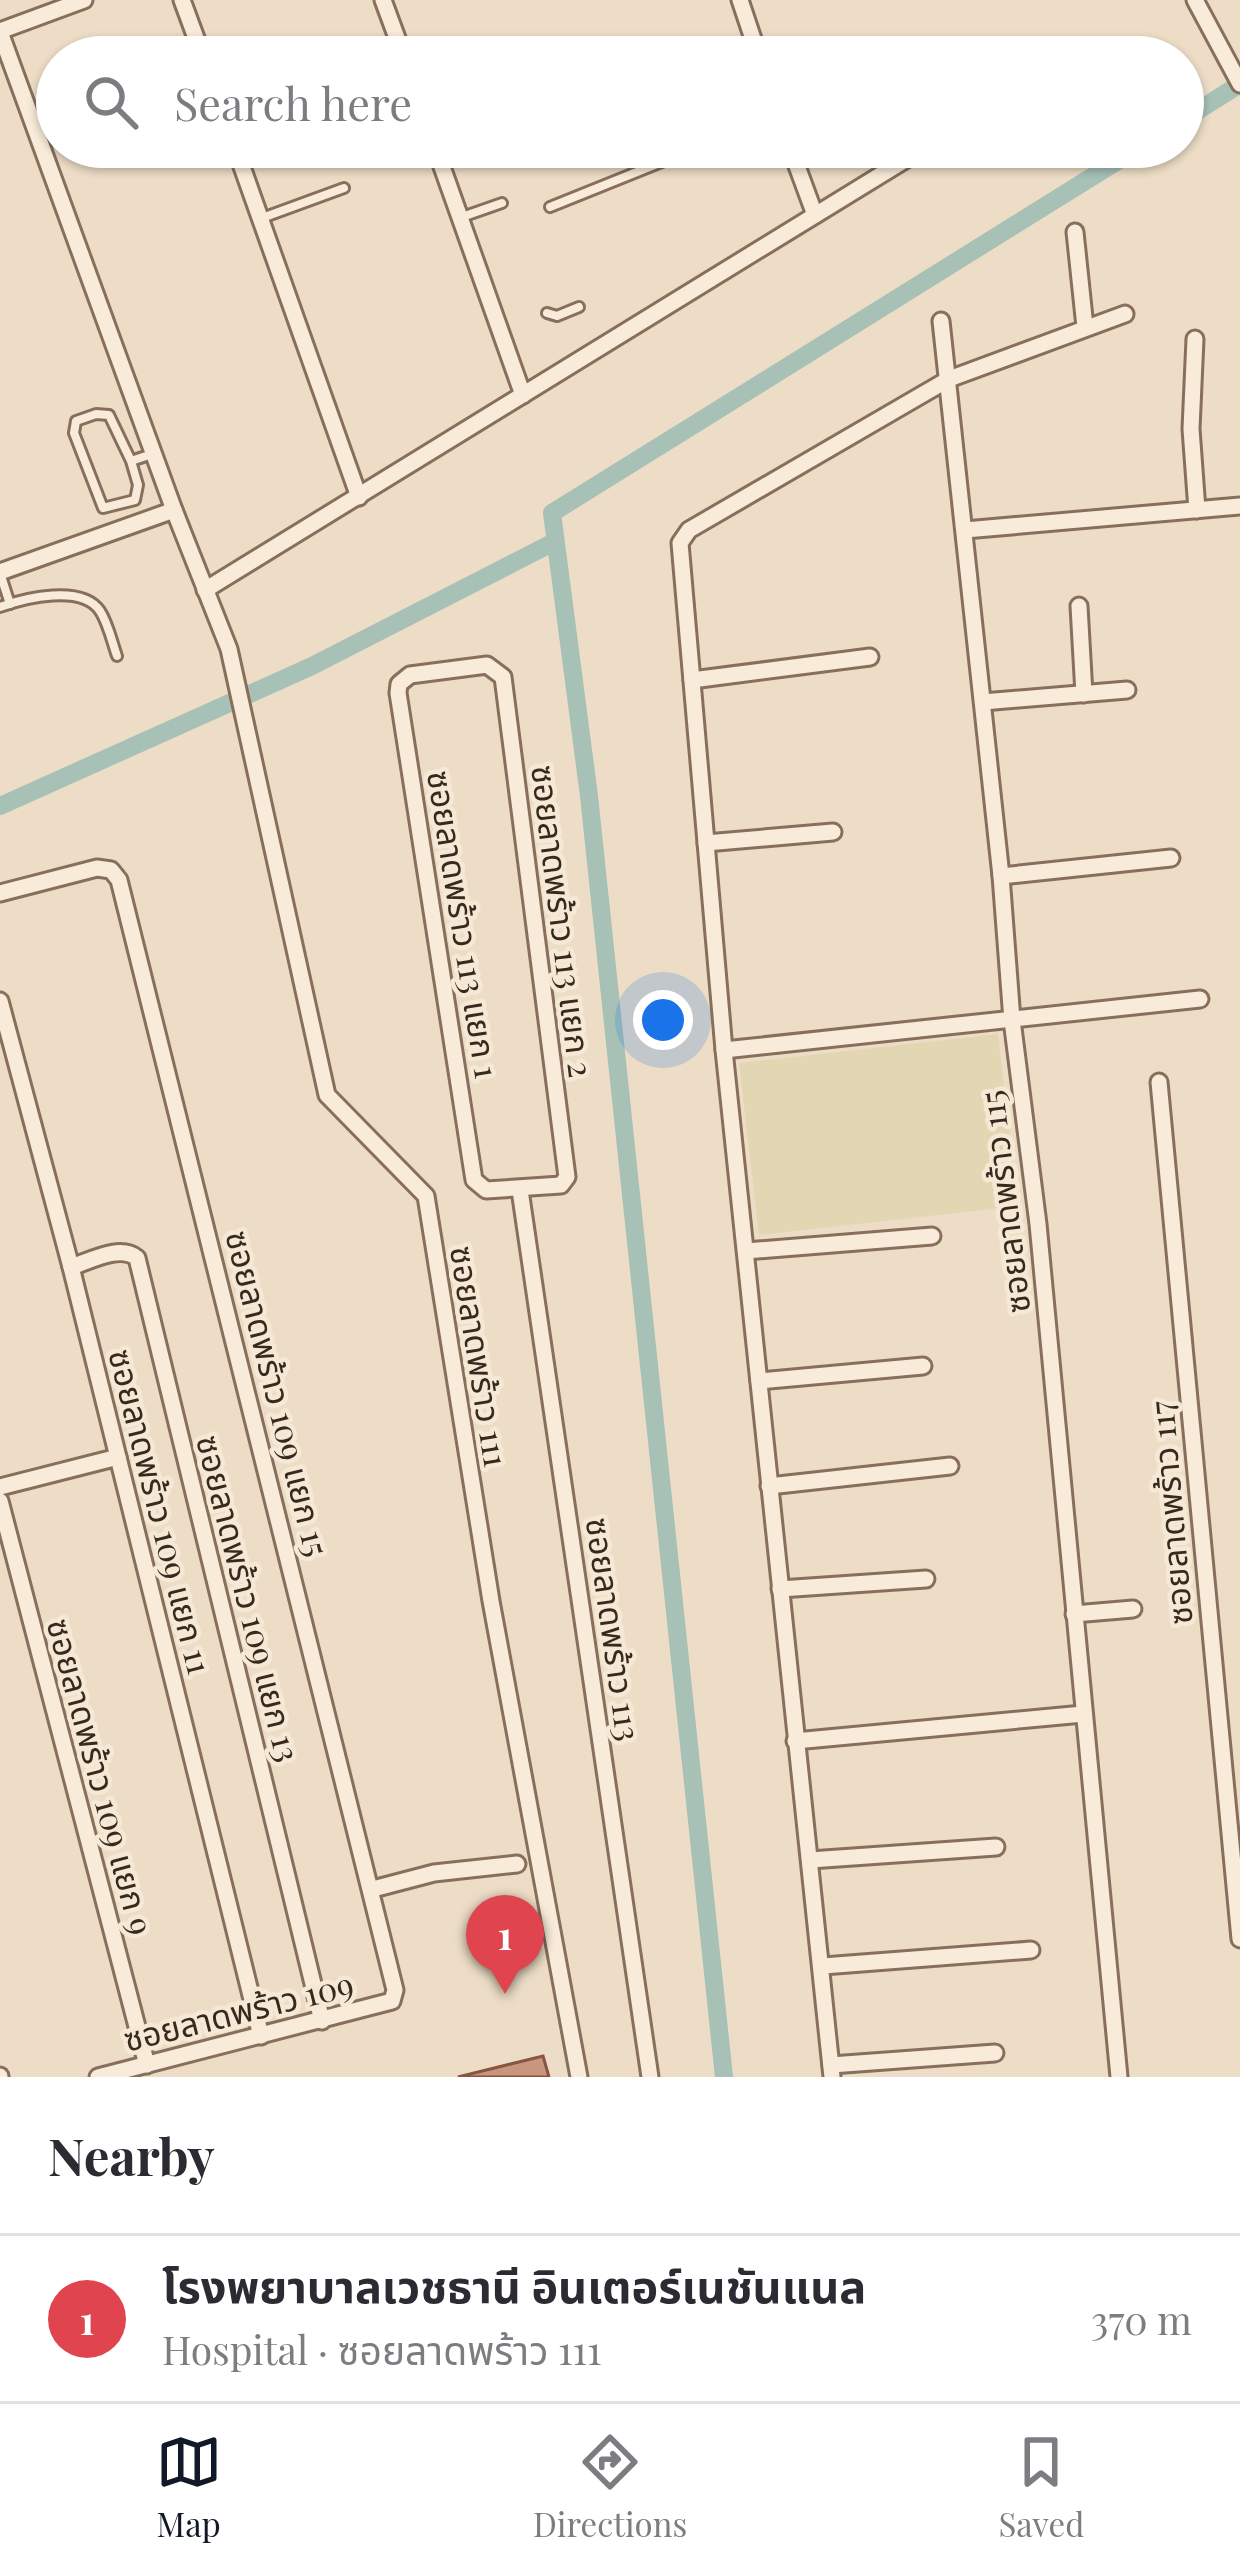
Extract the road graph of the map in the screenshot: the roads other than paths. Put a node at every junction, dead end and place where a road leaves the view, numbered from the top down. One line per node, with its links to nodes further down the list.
1 (84, 0): 6 (street)
2 (182, 0): 8 (street)
3 (383, 0): 9 (street)
4 (740, 0): 10 (street)
5 (1195, 0): 11 (street)
6 (66, 3): 7 (street)
7 (0, 32): 12 (street, ซอยลาดพร้าว 111)
8 (195, 36)
9 (396, 36)
10 (752, 36)
11 (1240, 84)
12 (36, 130)
13 (50, 168): 34 (street, ซอยลาดพร้าว 111)
14 (242, 168): 23 (street)
15 (443, 168): 24 (street)
16 (647, 168): 21 (lane)
17 (798, 168): 22 (street)
18 (892, 168): 22 (street)
19 (344, 188): 23 (lane)
20 (502, 203): 24 (lane)
21 (550, 207)
22 (815, 215): 33 (street)
23 (260, 218): 36 (street)
24 (460, 218): 33 (street)
25 (1075, 232): 30 (street)
26 (579, 307): 27 (lane)
27 (547, 313)
28 (1124, 314): 30 (street)
29 (941, 321): 32 (street, ซอยลาดพร้าว 115)
30 (1085, 327): 32 (street)
31 (1195, 339): 39 (street)
32 (949, 379): 40 (street, ซอยลาดพร้าว 115); 48 (street)
33 (523, 394): 36 (street)
34 (154, 453): 35 (lane); 38 (street, ซอยลาดพร้าว 111)
35 (131, 461): 35 (lane)
36 (359, 497): 42 (street)
37 (1240, 506): 39 (street)
38 (174, 510): 41 (street); 42 (street, ซอยลาดพร้าว 111)
39 (1197, 510): 40 (street)
40 (964, 530): 51 (street, ซอยลาดพร้าว 115)
41 (0, 573): 43 (lane)
42 (205, 590): 93 (street, ซอยลาดพร้าว 111)
43 (5, 605): 45 (lane)
44 (1079, 606): 50 (street)
45 (117, 656)
46 (870, 657): 48 (street)
47 (451, 668): 62 (street, ซอยลาดพร้าว 113 แยก 1); 62 (street, ซอยลาดพร้าว 113 แยก 2)
48 (692, 680): 53 (street)
49 (1127, 690): 50 (street)
50 (1084, 694): 51 (street)
51 (983, 702): 55 (street, ซอยลาดพร้าว 115)
52 (832, 832): 53 (street)
53 (706, 843): 60 (street)
54 (1172, 858): 55 (street)
55 (1001, 876): 59 (street, ซอยลาดพร้าว 115)
56 (0, 893): 82 (street, ซอยลาดพร้าว 109 แยก 15)
57 (1200, 999): 59 (street)
58 (0, 1001): 65 (street, ซอยลาดพร้าว 109 แยก 11)
59 (1012, 1020): 60 (street); 76 (street, ซอยลาดพร้าว 115)
60 (724, 1050): 64 (street)
61 (1159, 1082): 83 (street, ซอยลาดพร้าว 117)
62 (520, 1190): 94 (street, ซอยลาดพร้าว 113)
63 (932, 1236): 64 (street)
64 (746, 1251): 67 (street)
65 (71, 1267): 68 (street, ซอยลาดพร้าว 109 แยก 11); 87 (street, ซอยลาดพร้าว 109 แยก 13)
66 (923, 1366): 67 (street)
67 (759, 1381): 70 (street)
68 (118, 1457): 71 (street); 88 (street, ซอยลาดพร้าว 109 แยก 11)
69 (950, 1466): 70 (street)
70 (770, 1486): 74 (street)
71 (0, 1487)
72 (0, 1502): 90 (street, ซอยลาดพร้าว 109 แยก 9)
73 (926, 1579): 74 (street)
74 (779, 1589): 78 (street)
75 (1132, 1609): 76 (street)
76 (1074, 1614): 77 (street, ซอยลาดพร้าว 115)
77 (1083, 1714): 78 (street); 95 (street, ซอยลาดพร้าว 115)
78 (795, 1741): 80 (street)
79 (996, 1847): 80 (street)
80 (810, 1860): 85 (street)
81 (517, 1864): 82 (street)
82 (373, 1889): 86 (street, ซอยลาดพร้าว 109 แยก 15)
83 (1240, 1939)
84 (1031, 1950): 85 (street)
85 (823, 1966): 91 (street)
86 (392, 2001): 87 (street, ซอยลาดพร้าว 109)
87 (322, 2021): 88 (street, ซอยลาดพร้าว 109)
88 (261, 2036): 90 (street, ซอยลาดพร้าว 109)
89 (995, 2053): 91 (street)
90 (147, 2065): 92 (street, ซอยลาดพร้าว 109)
91 (832, 2071)
92 (98, 2077)
93 (579, 2077)
94 (650, 2077)
95 (1119, 2077)

